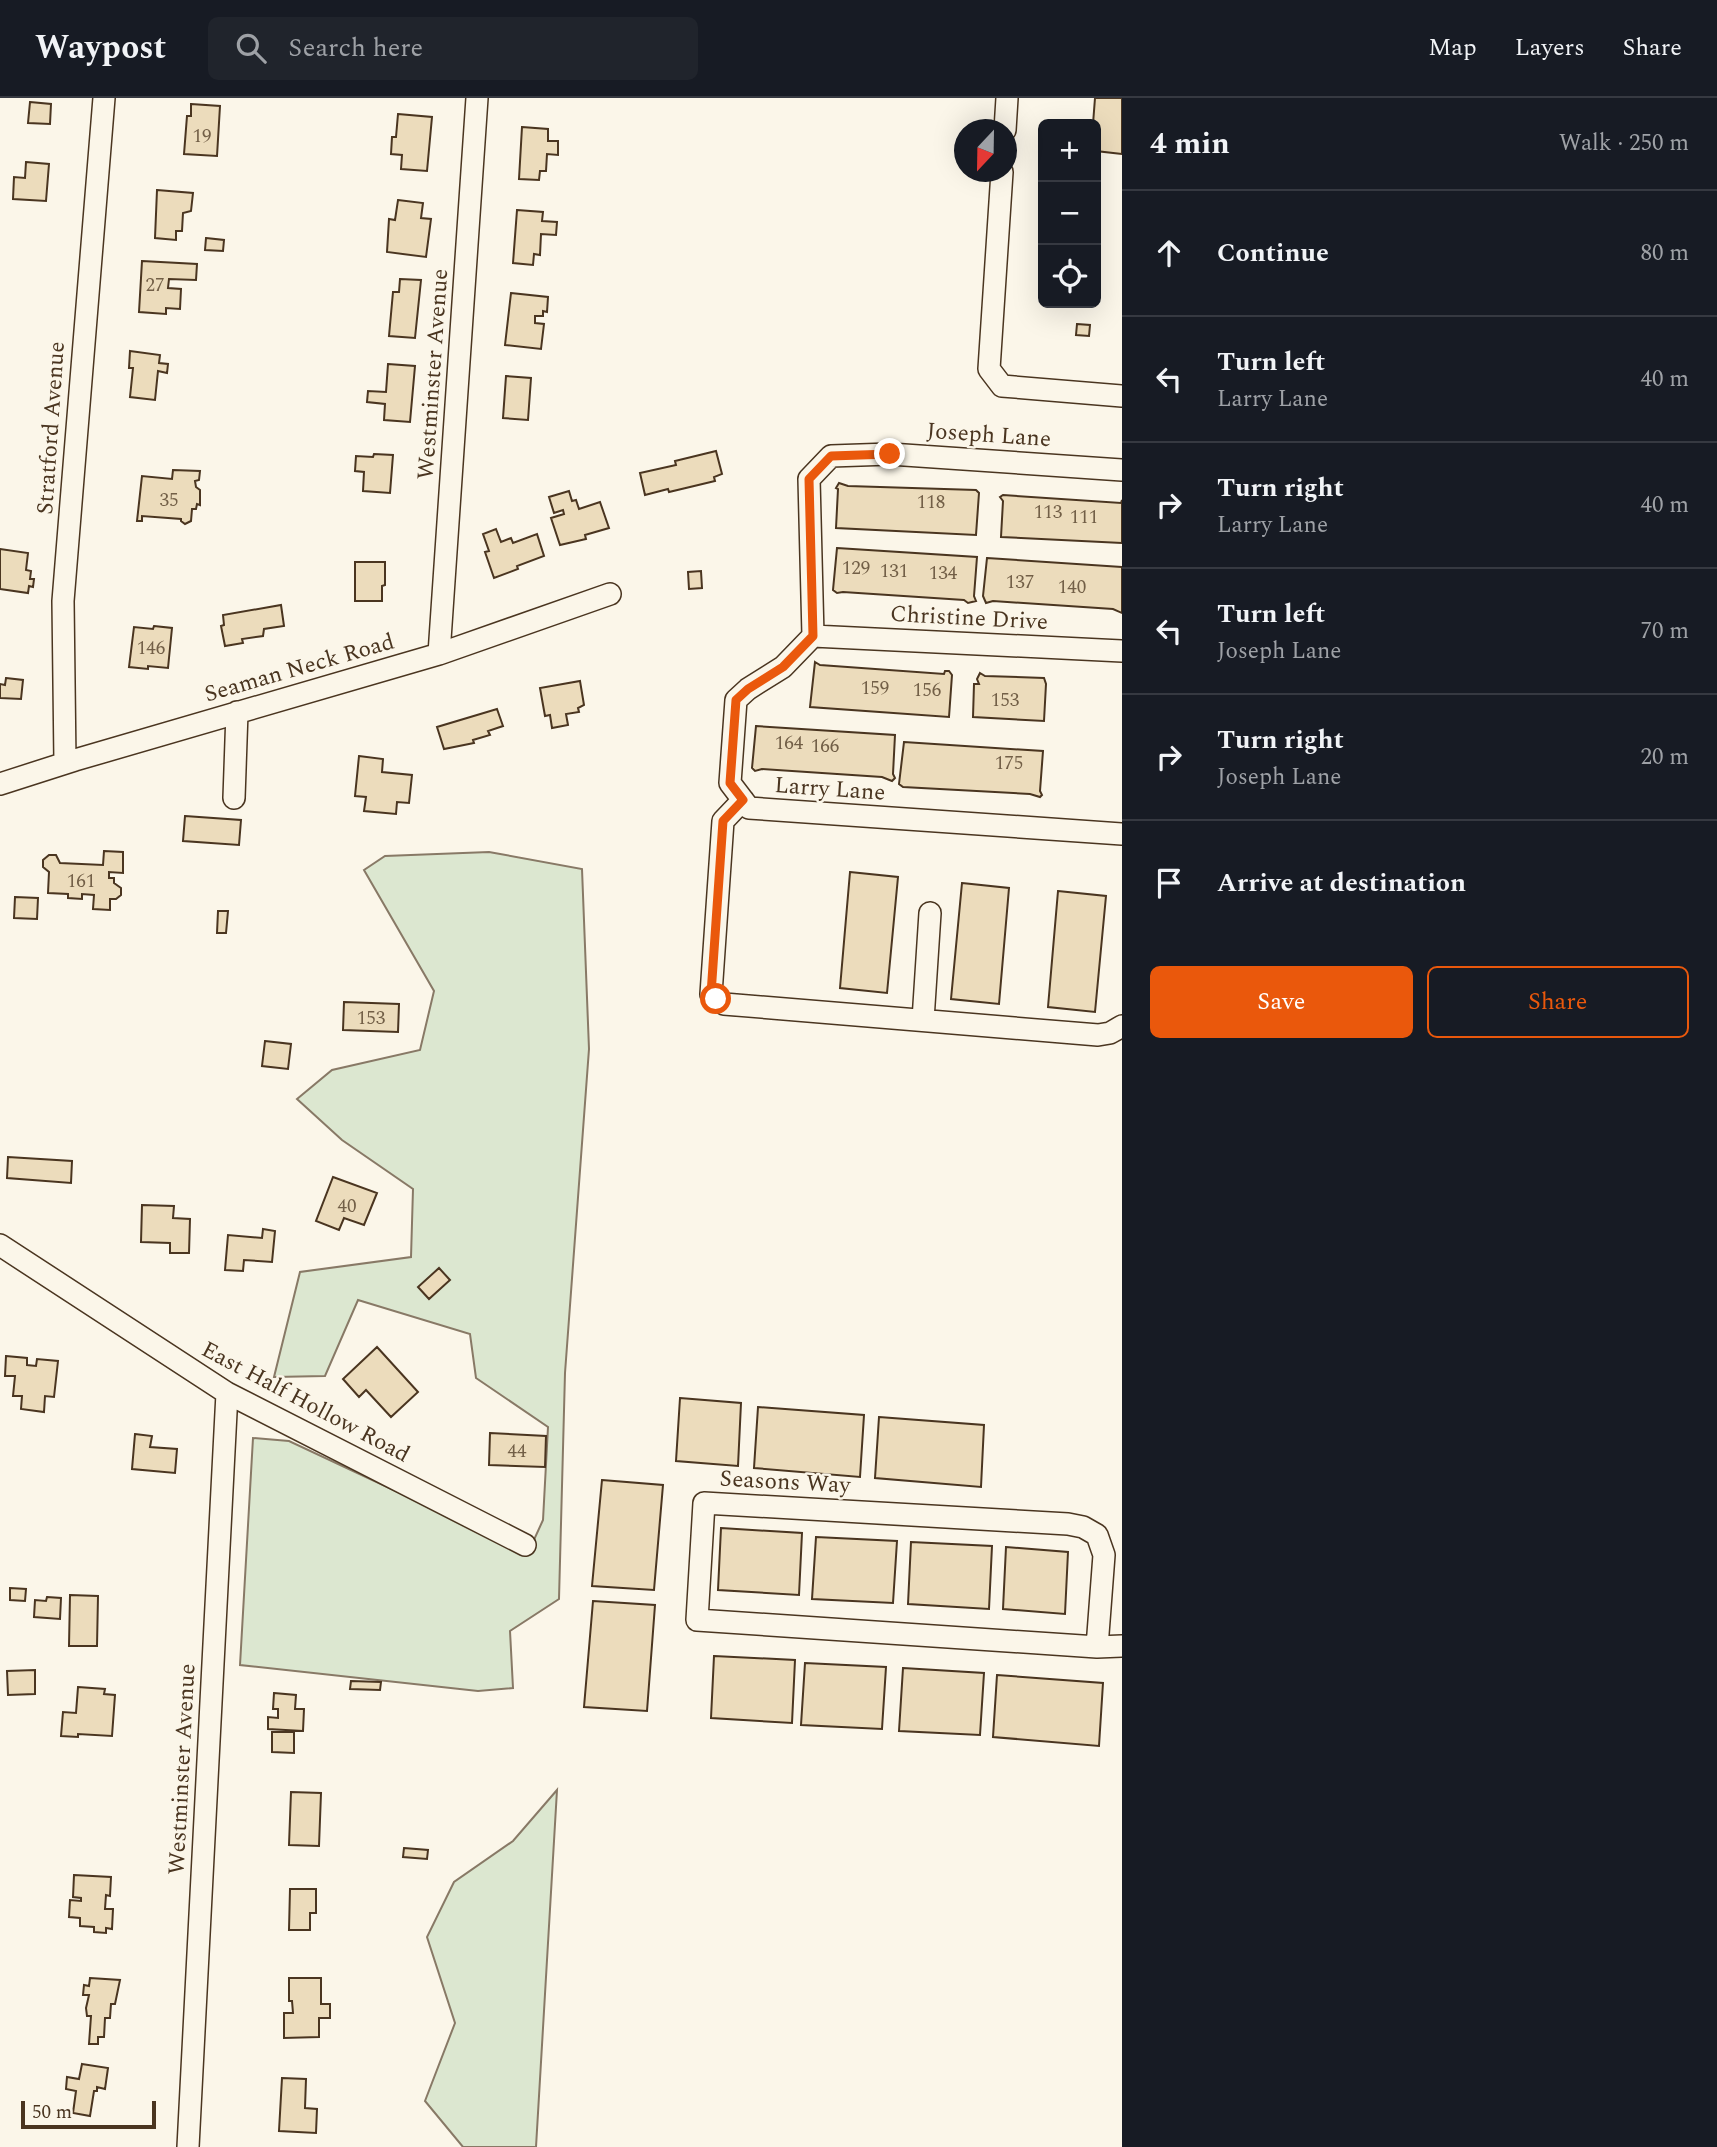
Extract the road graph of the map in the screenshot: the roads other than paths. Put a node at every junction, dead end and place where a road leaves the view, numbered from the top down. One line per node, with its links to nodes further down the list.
1 (104, 98): 13 (street, Stratford Avenue)
2 (477, 98): 11 (street, Westminster Avenue)
3 (1007, 98): 4 (street)
4 (1005, 119)
5 (1001, 182): 6 (street)
6 (1122, 396)
7 (1122, 470): 9 (street, Joseph Lane)
8 (610, 594): 11 (street, Seaman Neck Road)
9 (813, 636): 10 (street, Christine Drive); 16 (street, Larry Lane)
10 (1122, 651)
11 (439, 654): 12 (street, Seaman Neck Road)
12 (237, 712): 13 (street, Seaman Neck Road); 15 (street)
13 (65, 763): 14 (street, Seaman Neck Road)
14 (0, 784)
15 (234, 798)
16 (743, 800): 17 (street, Larry Lane); 19 (street)
17 (1122, 834)
18 (930, 913): 19 (street)
19 (923, 1020): 20 (street)
20 (1122, 1026)
21 (0, 1245): 22 (street, East Half Hollow Road)
22 (227, 1393): 23 (street, East Half Hollow Road); 26 (street, Westminster Avenue)
23 (525, 1545)
24 (1122, 1646): 25 (street, Seasons Way)
25 (1097, 1647): 25 (street, Seasons Way)
26 (188, 2147)

